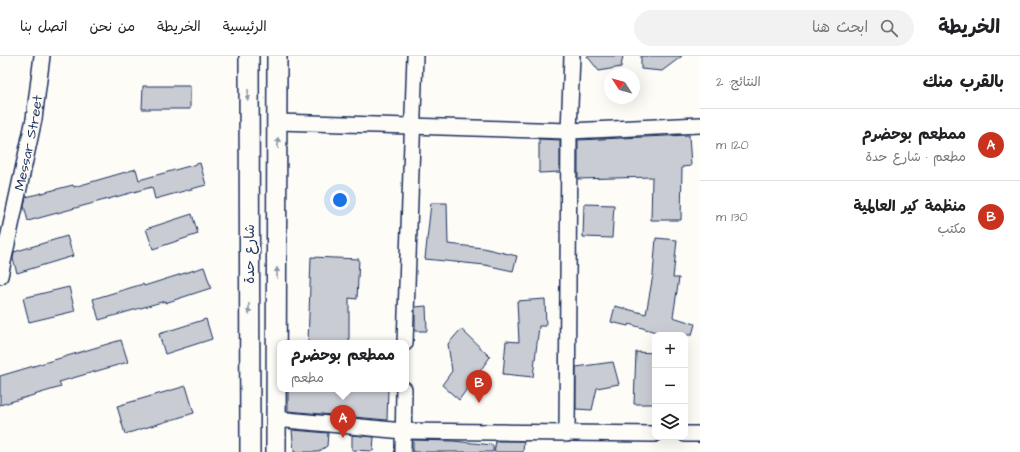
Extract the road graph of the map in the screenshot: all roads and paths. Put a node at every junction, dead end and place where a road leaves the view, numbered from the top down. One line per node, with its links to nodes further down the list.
1 (42, 56): 10 (street, Messar Street)
2 (249, 56): 19 (main road, شارع حدة, one-way to 19)
3 (277, 56): 6 (main road, شارع حدة)
4 (415, 56): 8 (street)
5 (572, 56): 9 (street)
6 (278, 122): 8 (street); 13 (main road, شارع حدة, one-way to 6)
7 (700, 125): 9 (street)
8 (411, 126): 9 (street); 11 (street)
9 (569, 131): 15 (street)
10 (0, 276)
11 (405, 340)
12 (404, 392): 14 (street)
13 (276, 419): 14 (street); 20 (main road, شارع حدة)
14 (403, 431): 15 (street); 21 (street)
15 (567, 434): 16 (street)
16 (652, 434)
17 (688, 434): 18 (street)
18 (700, 434)
19 (250, 452)
20 (276, 452)
21 (403, 452)

